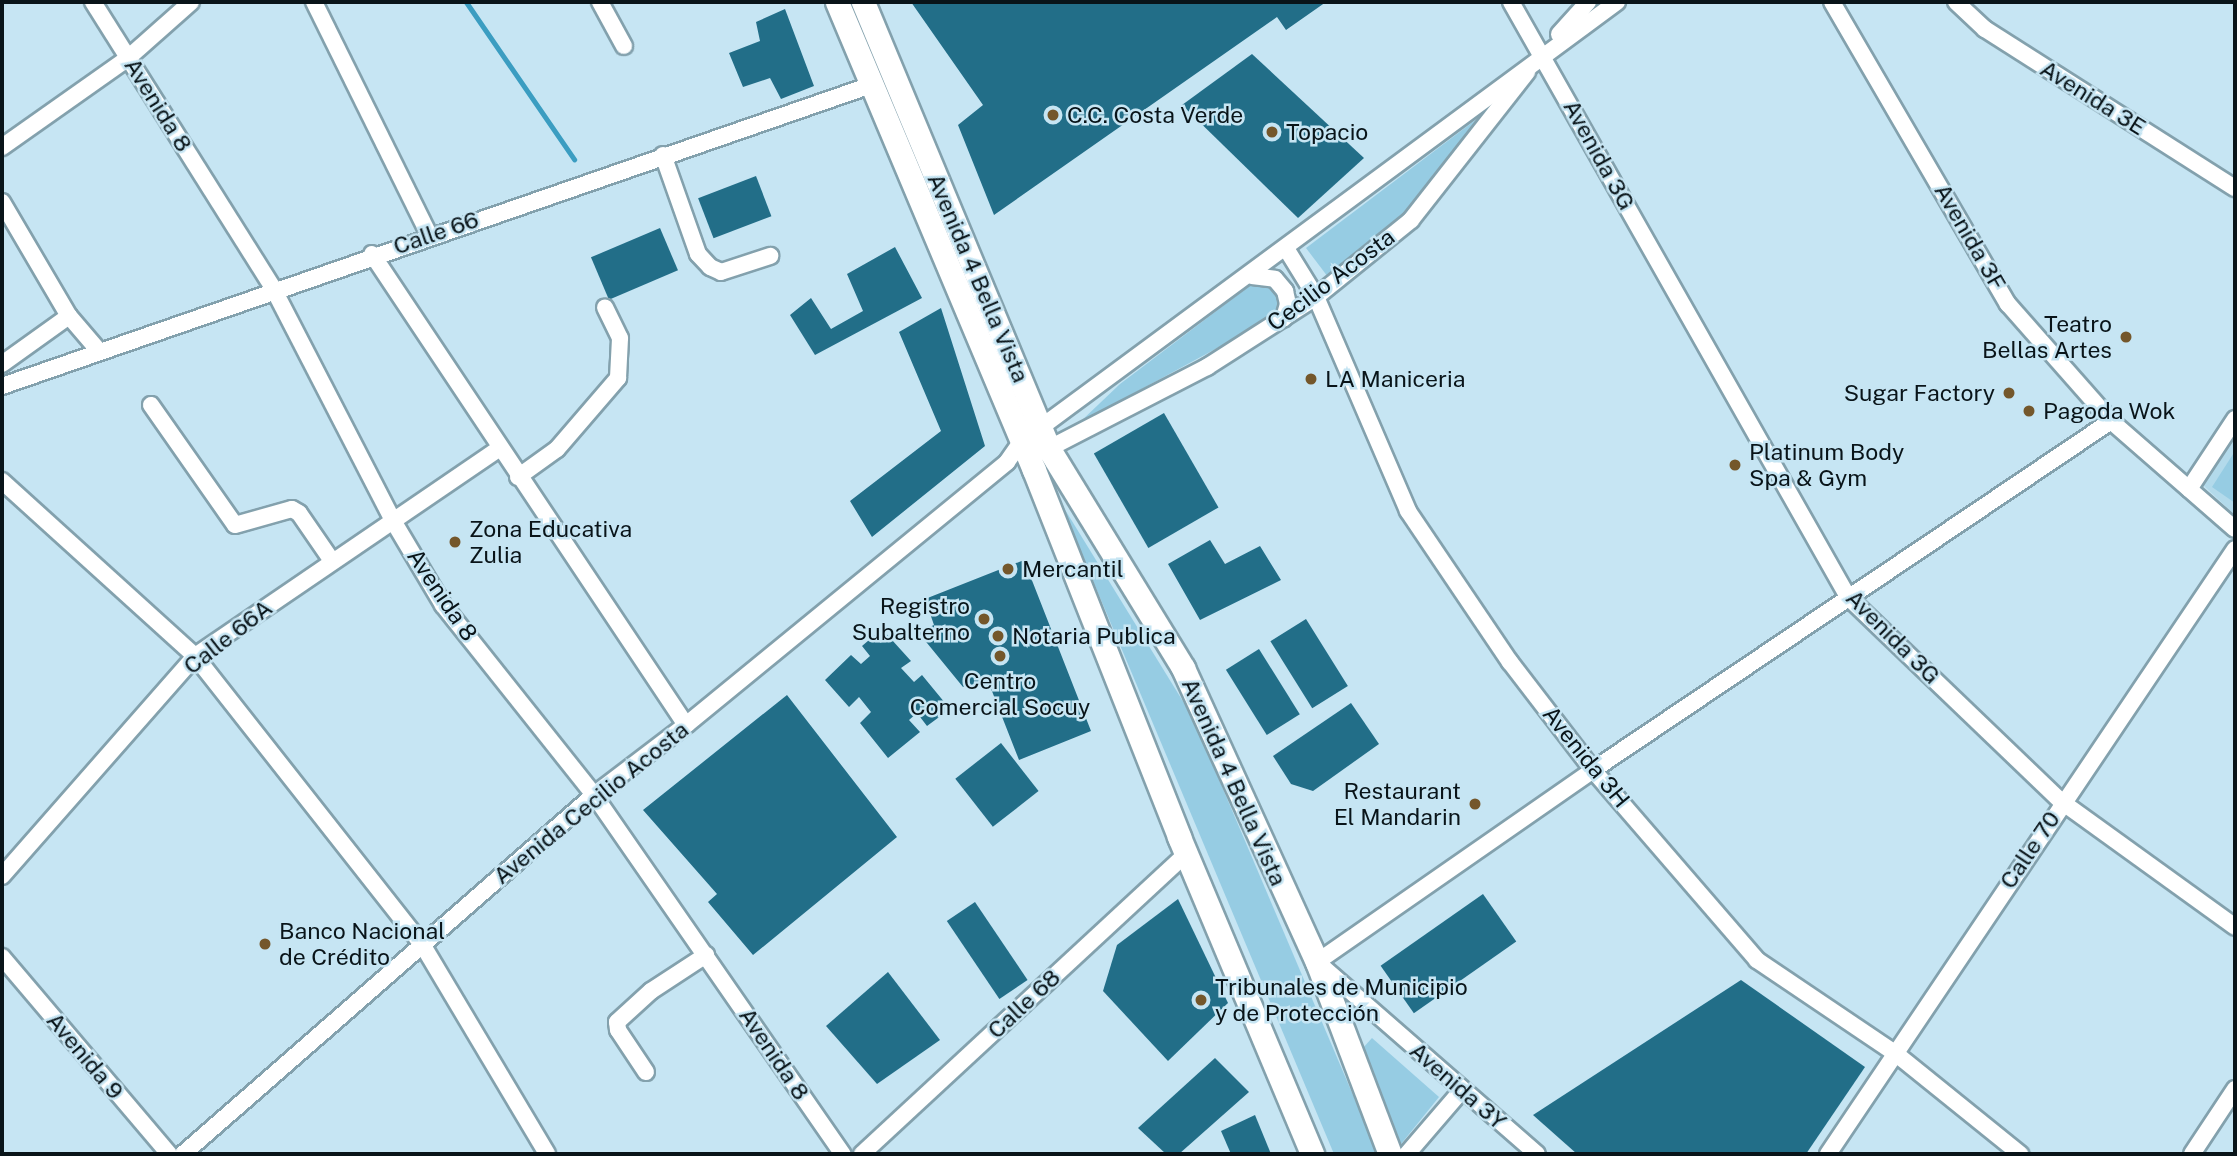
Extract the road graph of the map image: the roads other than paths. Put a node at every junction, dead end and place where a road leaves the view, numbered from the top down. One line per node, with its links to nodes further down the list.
1 (93, 2): 14 (street, Avenida 8)
2 (191, 2): 14 (street)
3 (314, 2): 20 (street)
4 (600, 2): 12 (street)
5 (837, 2): 15 (street, Avenida 4 Bella Vista)
6 (863, 2): 36 (street, Avenida 4 Bella Vista)
7 (1511, 2): 13 (street, Avenida 3G)
8 (1588, 2): 13 (street)
9 (1617, 2): 13 (street, Cecilio Acosta)
10 (1832, 2): 35 (street, Avenida 3F)
11 (1956, 2): 18 (street, Avenida 3E)
12 (624, 46)
13 (1541, 54): 21 (street, Cecilio Acosta); 26 (street, Cecilio Acosta); 45 (street, Avenida 3G)
14 (128, 58): 16 (street); 25 (street, Avenida 8)
15 (871, 85): 17 (street, Calle 66); 36 (street, Avenida 4 Bella Vista)
16 (2, 147)
17 (663, 155): 20 (street, Calle 66); 23 (street)
18 (2235, 188)
19 (2, 202): 28 (street)
20 (429, 235): 22 (street, Calle 66)
21 (1287, 250): 24 (street, Cecilio Acosta); 26 (street, Avenida 3H)
22 (372, 254): 25 (street, Calle 66); 37 (street)
23 (770, 256)
24 (1252, 276): 29 (street); 36 (street, Cecilio Acosta)
25 (273, 288): 30 (street, Calle 66); 41 (street, Avenida 8)
26 (1316, 297): 29 (street, Cecilio Acosta); 48 (street, Avenida 3H)
27 (605, 307): 38 (street)
28 (69, 316): 30 (street); 31 (street)
29 (1284, 318): 36 (street, Cecilio Acosta)
30 (99, 351): 32 (street, Calle 66)
31 (2, 364)
32 (2, 386)
33 (151, 405): 44 (street)
34 (2235, 419): 40 (street)
35 (2111, 421): 40 (street, Avenida 3F); 45 (street)
36 (1029, 448): 47 (street, Avenida Cecilio Acosta); 51 (street, Avenida 4 Bella Vista); 57 (street, Avenida 4 Bella Vista)
37 (499, 449): 38 (street); 41 (street, Calle 66A)
38 (518, 477): 47 (street)
39 (2, 481): 46 (street)
40 (2189, 489): 42 (street, Avenida 3F)
41 (392, 519): 44 (street, Calle 66A); 49 (street, Avenida 8)
42 (2235, 529)
43 (2235, 549): 50 (street, Calle 70)
44 (332, 561): 46 (street, Calle 66A)
45 (1848, 597): 48 (street); 50 (street, Avenida 3G)
46 (195, 656): 52 (street, Calle 66A); 54 (street)
47 (686, 725): 49 (street, Avenida Cecilio Acosta)
48 (1593, 770): 57 (street); 58 (street, Avenida 3H)
49 (594, 795): 54 (street, Avenida Cecilio Acosta); 55 (street, Avenida 8)
50 (2062, 802): 53 (street, Avenida 3G); 58 (street, Calle 70)
51 (1186, 854): 66 (street, Calle 68); 67 (street, Avenida 4 Bella Vista)
52 (2, 876)
53 (2235, 927)
54 (422, 944): 63 (street, Avenida Cecilio Acosta); 64 (street)
55 (706, 955): 59 (street); 65 (street, Avenida 8)
56 (2, 957): 62 (street, Avenida 9)
57 (1317, 962): 61 (street, Avenida 3Y); 68 (street, Avenida 4 Bella Vista)
58 (1895, 1053): 71 (street, Calle 70); 72 (street, Avenida 3H)
59 (646, 1072)
60 (2235, 1088): 73 (street)
61 (1462, 1090): 69 (street); 70 (street, Avenida 3Y)
62 (169, 1154)
63 (183, 1154)
64 (547, 1154)
65 (843, 1154)
66 (862, 1154)
67 (1312, 1154)
68 (1390, 1154)
69 (1407, 1154)
70 (1537, 1154)
71 (1828, 1154)
72 (2020, 1154)
73 (2192, 1154)

